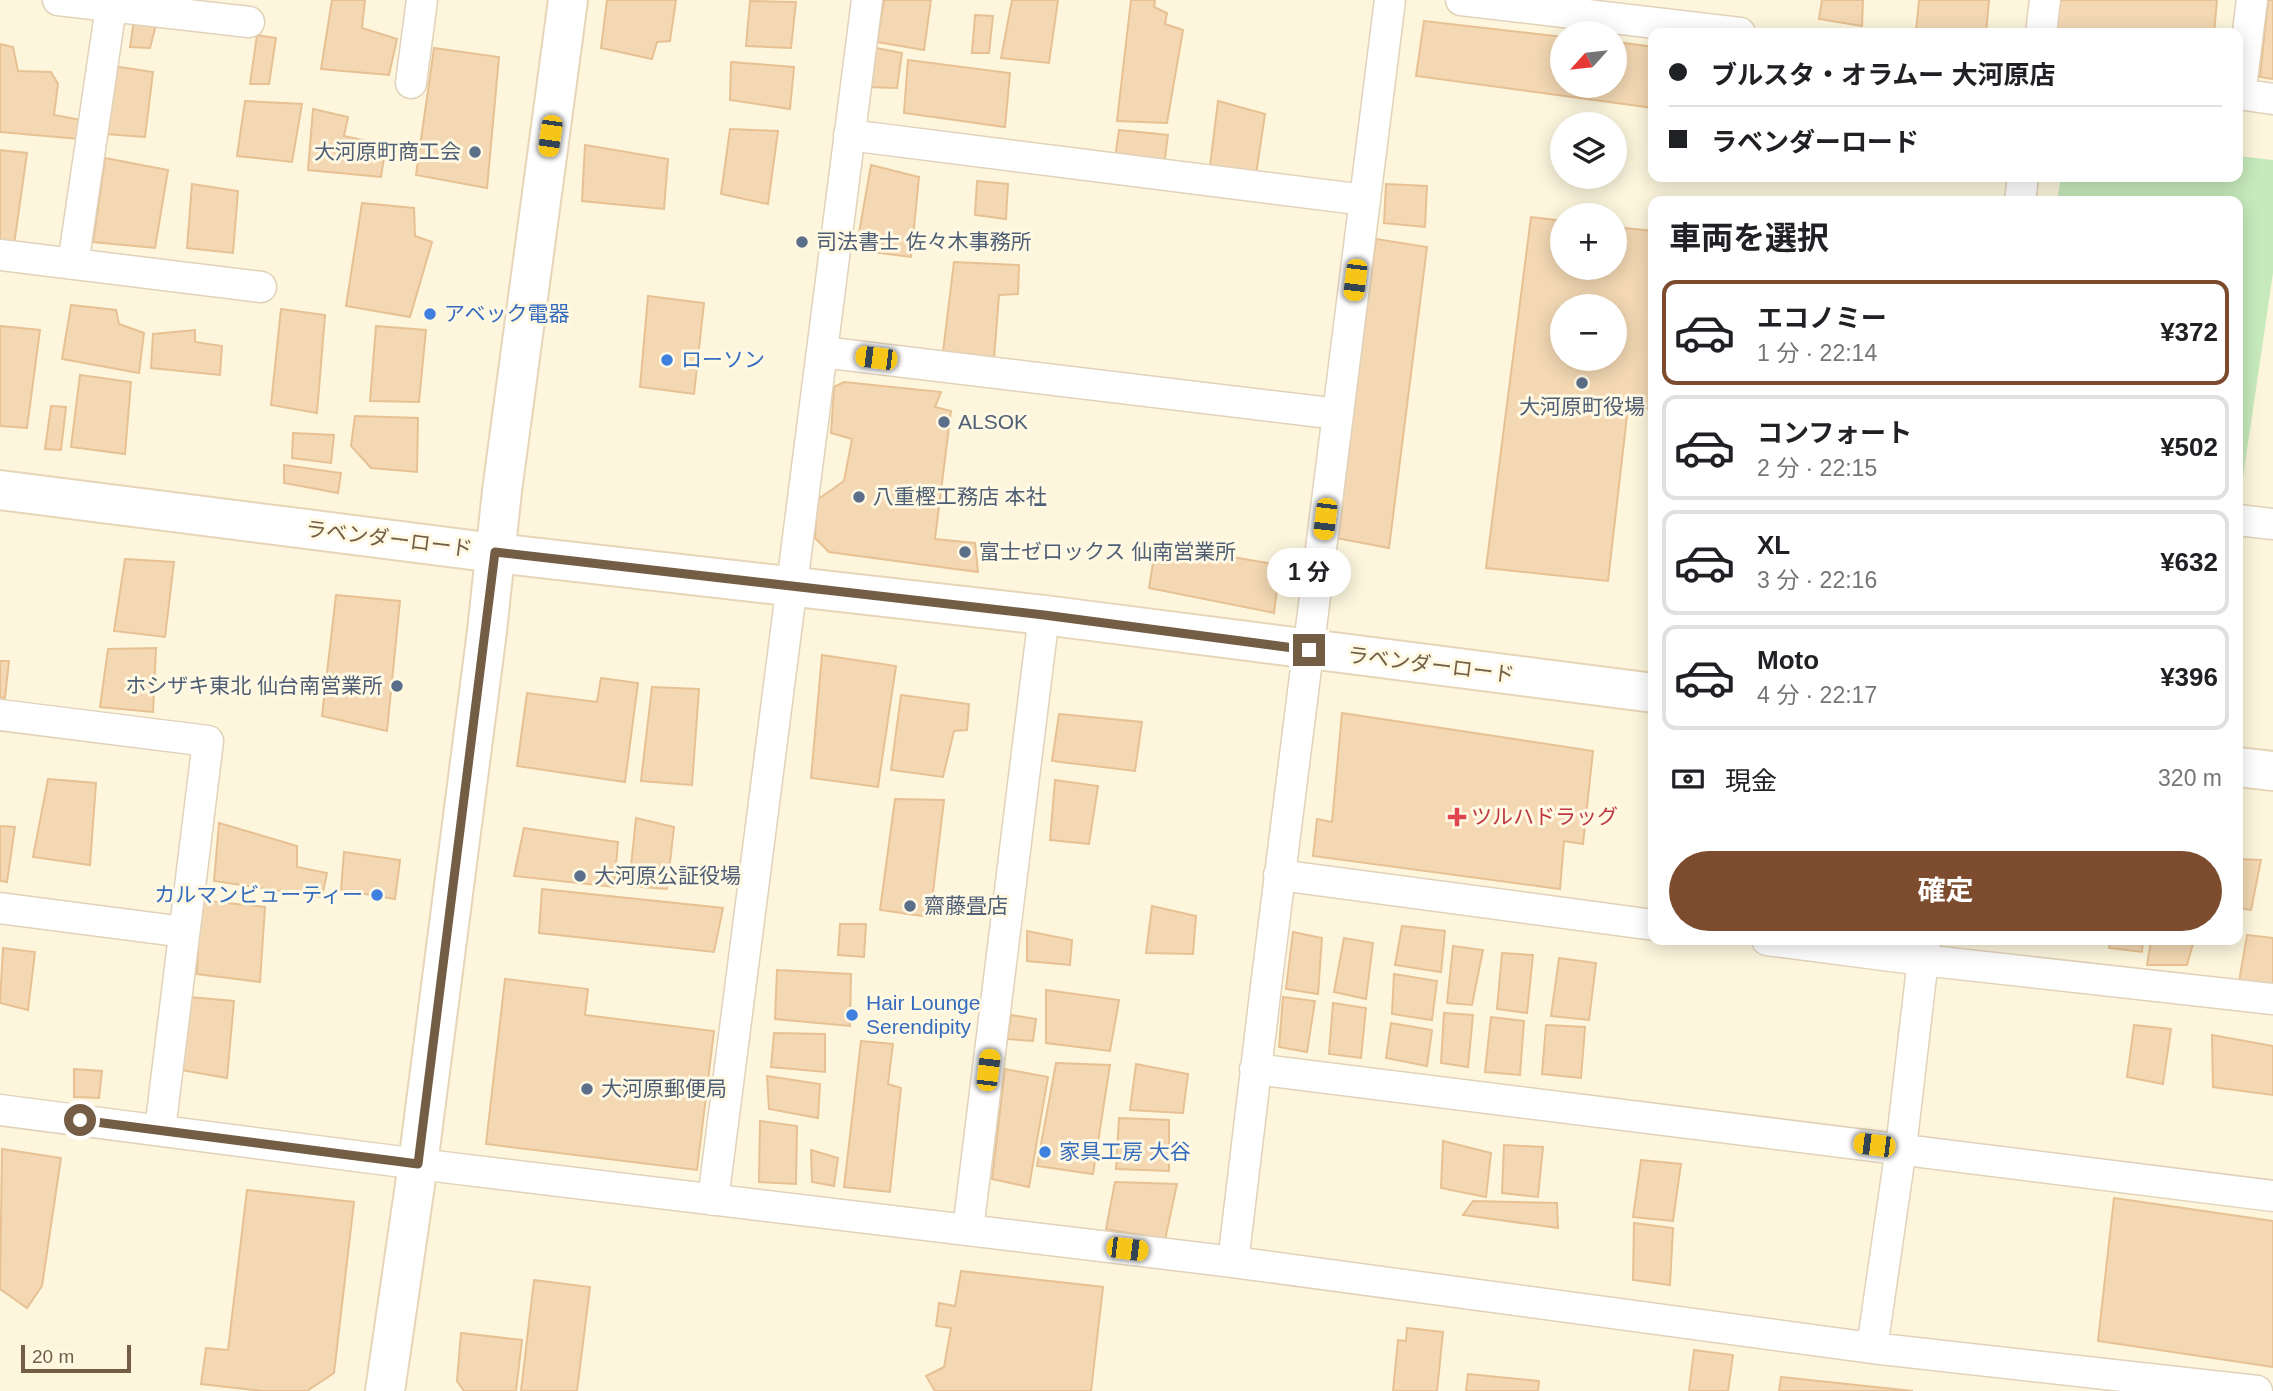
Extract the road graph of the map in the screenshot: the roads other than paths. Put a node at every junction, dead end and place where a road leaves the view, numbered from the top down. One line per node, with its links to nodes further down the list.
1 (58, 0): 9 (street)
2 (422, 0): 14 (street)
3 (568, 0): 27 (street)
4 (867, 0): 17 (street)
5 (1390, 0): 18 (street)
6 (1461, 0): 11 (street)
7 (2045, 0): 12 (street)
8 (2252, 0): 13 (street)
9 (111, 3): 10 (street); 20 (street)
10 (249, 22)
11 (1698, 28)
12 (2041, 28)
13 (2243, 66)
14 (411, 83)
15 (2243, 95): 16 (street)
16 (2273, 99)
17 (849, 135): 18 (street); 22 (street)
18 (1365, 200): 23 (street)
19 (0, 255): 20 (street)
20 (73, 264): 21 (street)
21 (261, 288)
22 (822, 352): 23 (street); 28 (street)
23 (1338, 414): 30 (street)
24 (0, 490): 27 (street, ラベンダーロード)
25 (2243, 521): 26 (street)
26 (2273, 524)
27 (495, 552): 28 (street, ラベンダーロード); 46 (street)
28 (792, 586): 29 (street, ラベンダーロード); 48 (street)
29 (1044, 615): 30 (street, ラベンダーロード); 49 (street)
30 (1309, 650): 31 (street, ラベンダーロード); 35 (street)
31 (1648, 692)
32 (0, 715): 38 (street)
33 (2243, 768): 34 (street)
34 (2273, 771)
35 (1279, 875): 37 (street); 42 (street)
36 (0, 908): 38 (street)
37 (1648, 924)
38 (184, 932): 44 (street)
39 (1846, 945): 40 (street)
40 (1924, 950): 41 (street); 45 (street)
41 (2273, 999)
42 (1255, 1069): 45 (street); 50 (street)
43 (0, 1110): 44 (street)
44 (160, 1130): 46 (street)
45 (1901, 1148): 47 (street); 51 (street)
46 (418, 1164): 48 (street); 52 (street)
47 (2273, 1196)
48 (713, 1200): 49 (street)
49 (968, 1230): 50 (street)
50 (1233, 1262): 51 (street)
51 (1872, 1348): 53 (street)
52 (385, 1391)
53 (2257, 1391)

